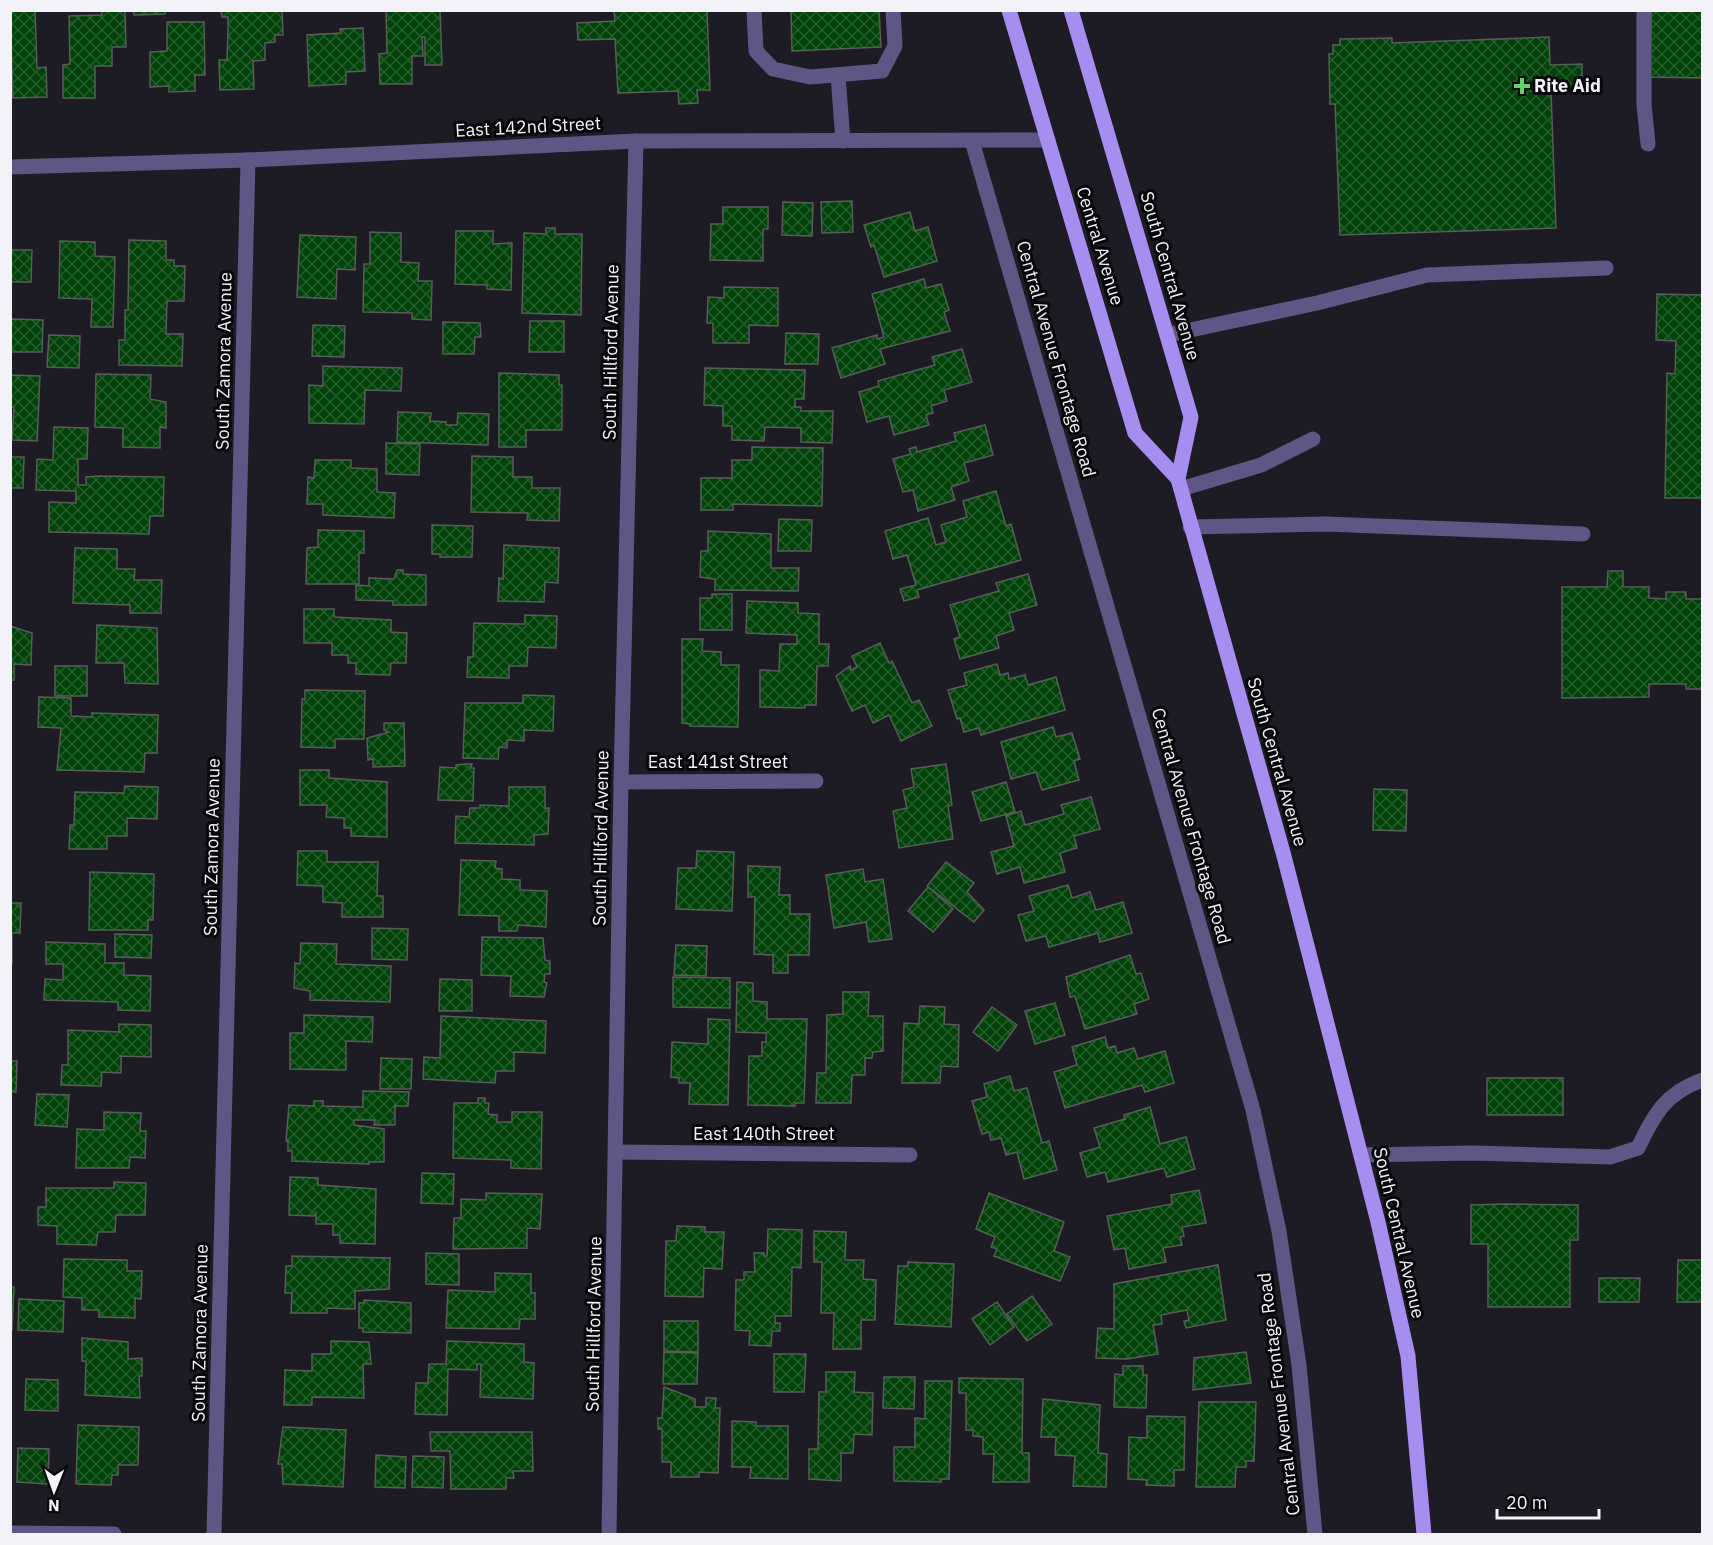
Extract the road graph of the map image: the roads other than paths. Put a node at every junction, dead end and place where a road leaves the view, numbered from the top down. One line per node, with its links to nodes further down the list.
1 (754, 10): 6 (street)
2 (893, 10): 6 (street)
3 (1009, 10): 7 (main road, Central Avenue)
4 (1071, 10): 15 (main road, South Central Avenue)
5 (1644, 10): 11 (street)
6 (838, 76): 9 (street)
7 (1048, 140): 10 (street, East 142nd Street); 17 (main road, Central Avenue)
8 (636, 141): 9 (street, East 142nd Street); 12 (street, East 142nd Street); 21 (street, South Hillford Avenue)
9 (843, 141): 10 (street, East 142nd Street)
10 (972, 141): 30 (street, Central Avenue Frontage Road)
11 (1648, 144)
12 (248, 160): 13 (street, East 142nd Street); 28 (street, South Zamora Avenue)
13 (10, 167)
14 (1606, 268): 15 (street)
15 (1167, 335): 17 (main road, South Central Avenue)
16 (1313, 439): 17 (street)
17 (1179, 484): 18 (main road, South Central Avenue)
18 (1190, 527): 19 (street); 25 (main road, South Central Avenue)
19 (1583, 534)
20 (816, 781): 21 (street, East 141st Street)
21 (621, 782): 23 (street, South Hillford Avenue)
22 (1702, 1080): 25 (street)
23 (617, 1152): 24 (street, East 140th Street); 29 (street, South Hillford Avenue)
24 (910, 1155)
25 (1361, 1155): 31 (main road, South Central Avenue)
26 (10, 1533): 27 (street)
27 (114, 1534)
28 (214, 1534)
29 (609, 1534)
30 (1315, 1534)
31 (1424, 1534)

